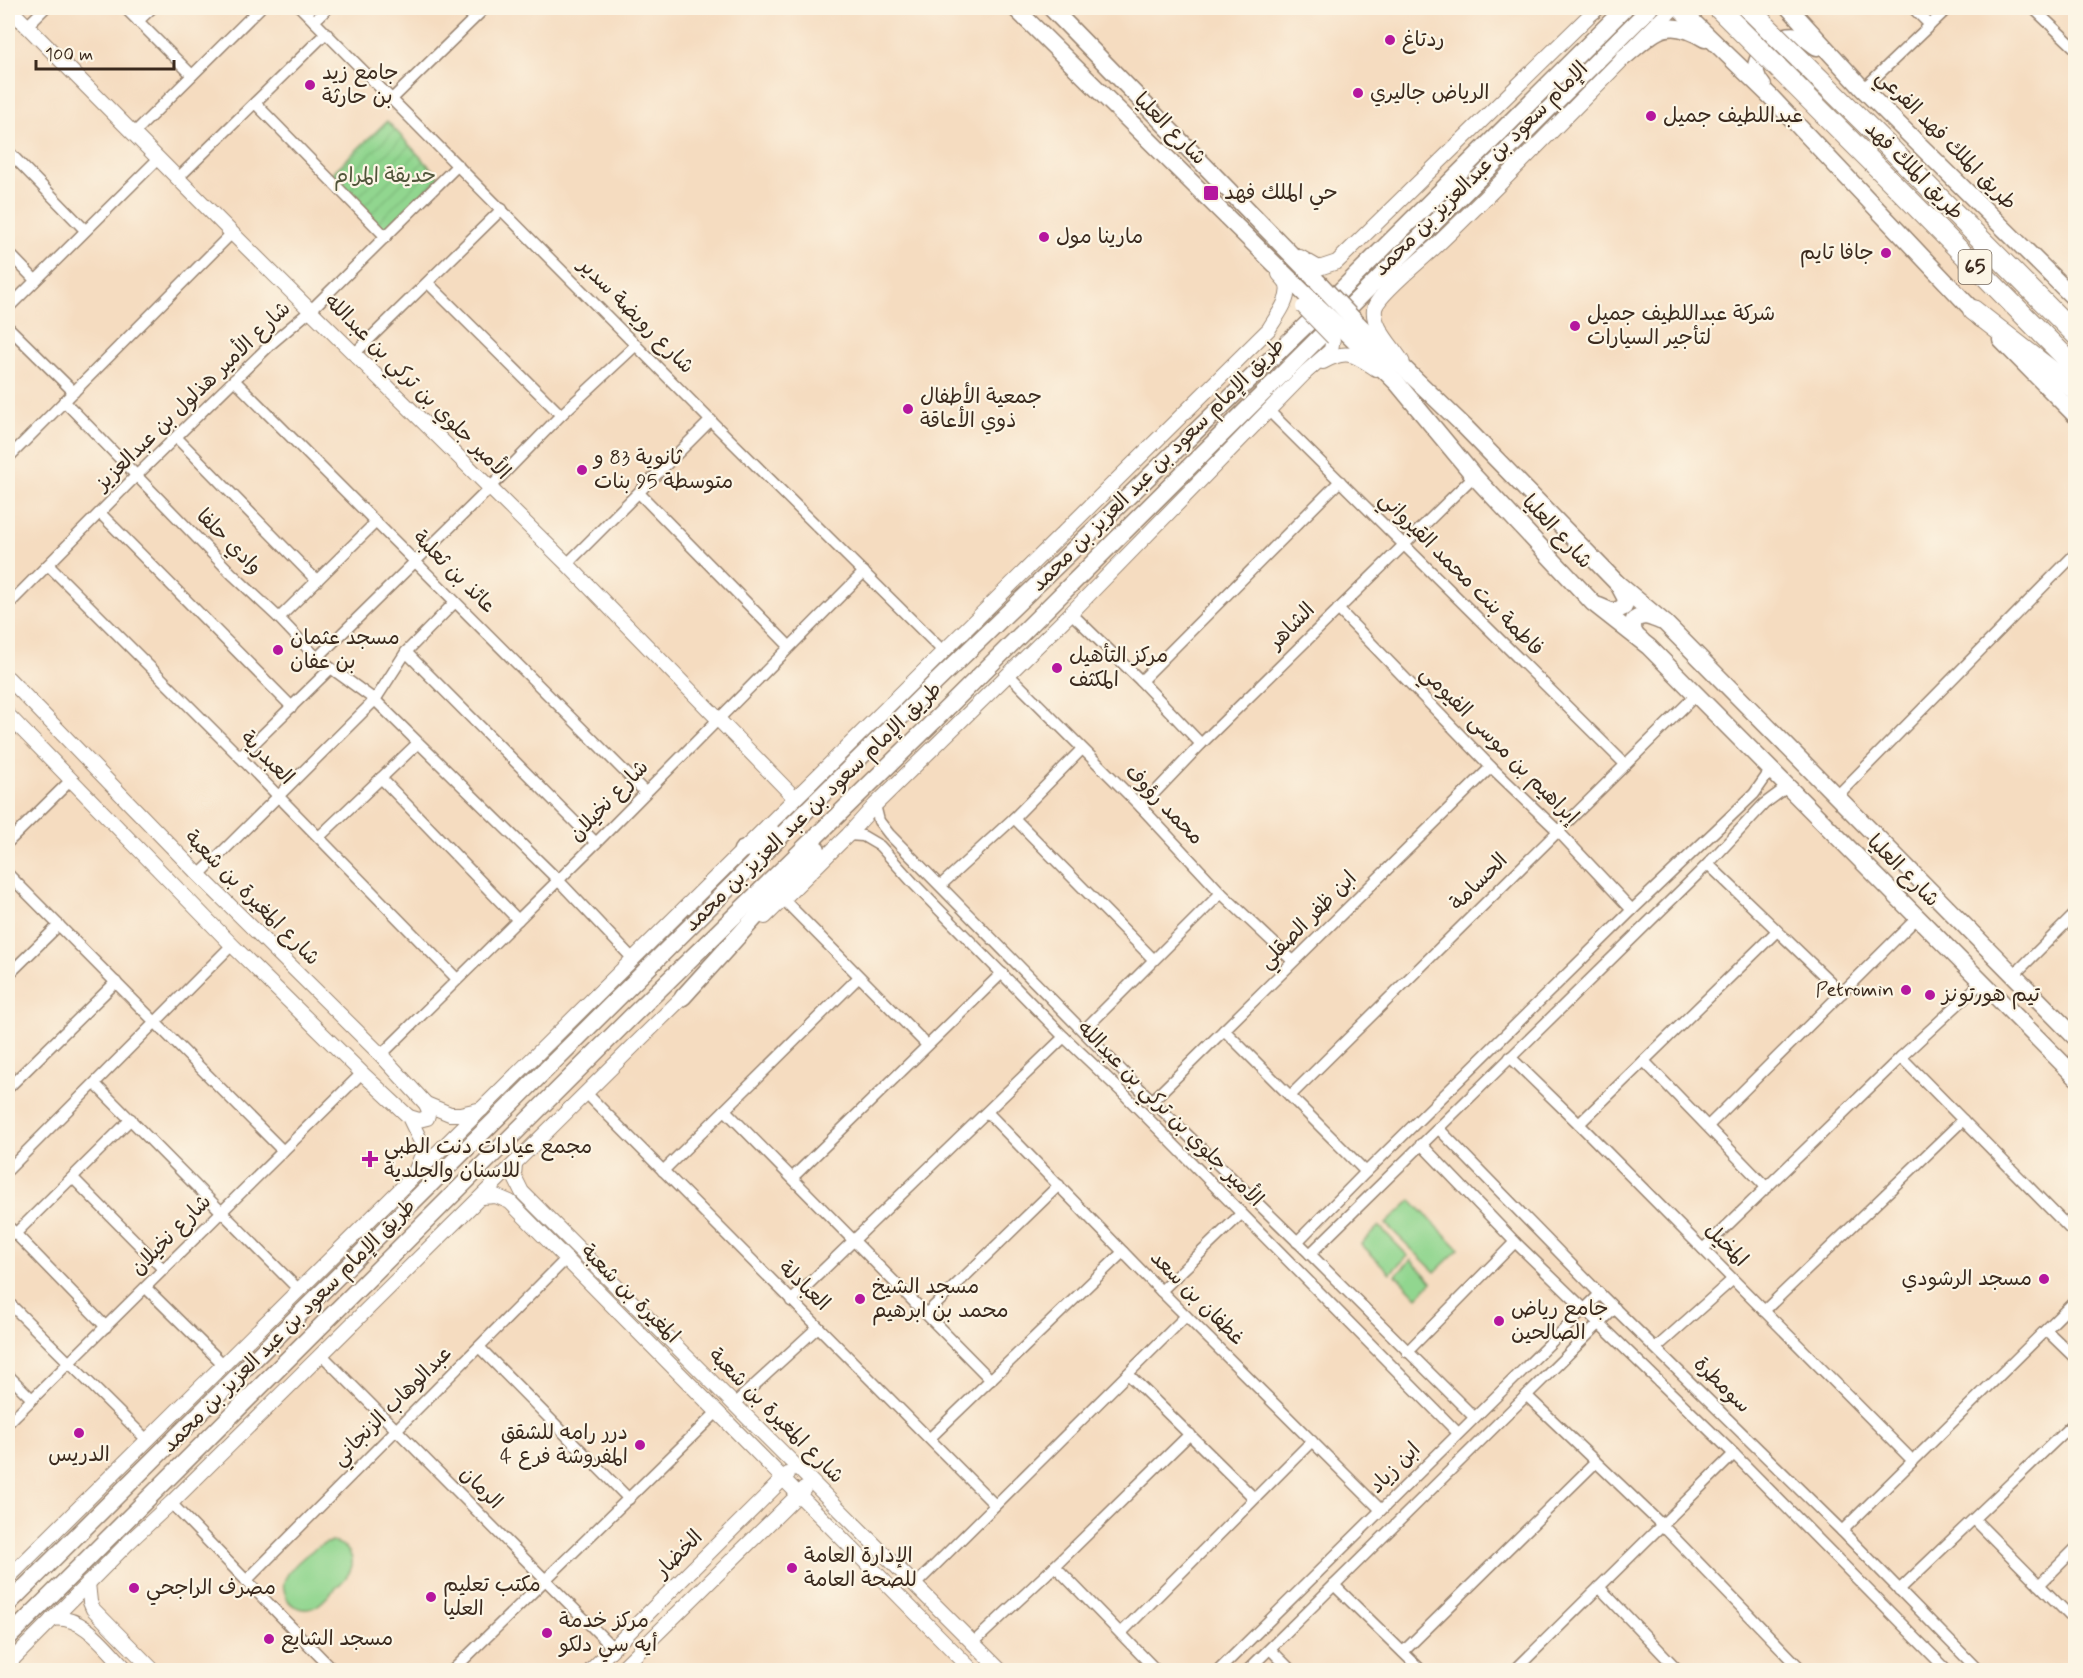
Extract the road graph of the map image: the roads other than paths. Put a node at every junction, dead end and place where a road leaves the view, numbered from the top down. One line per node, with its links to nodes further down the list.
1 (9, 8): 25 (street, الأمير جلوي بن تركي بن عبدالله)
2 (45, 8): 25 (street)
3 (125, 8): 22 (street)
4 (152, 8): 22 (street)
5 (260, 8): 31 (street)
6 (301, 8): 23 (street, شارع رويضة سدير)
7 (328, 8): 23 (street)
8 (485, 8): 34 (street)
9 (1015, 8): 46 (main road, شارع العليا)
10 (1051, 8): 45 (main road, شارع العليا)
11 (1625, 8): 115 (main road, طريق الإمام سعود بن عبد العزيز بن محمد)
12 (1650, 8): 110 (main road, طريق الإمام سعود بن عبد العزيز بن محمد)
13 (1673, 8): 29 (main road, الإمام سعود بن عبدالعزيز بن محمد)
14 (1679, 8): 28 (main road)
15 (1718, 8): 61 (highway, طريق الملك فهد / 65, bridge)
16 (1748, 8): 58 (highway, طريق الملك فهد / 65, bridge)
17 (1789, 8): 30 (main road, طريق الملك فهد الفرعي)
18 (1913, 8): 24 (street)
19 (1948, 8): 24 (street)
20 (2033, 8): 27 (street)
21 (1595, 9): 45 (street)
22 (138, 21): 31 (street)
23 (314, 21): 26 (street, شارع رويضة سدير)
24 (1929, 25): 32 (street)
25 (27, 26): 36 (street, الأمير جلوي بن تركي بن عبدالله)
26 (326, 33): 34 (street, شارع رويضة سدير); 35 (street)
27 (2076, 49)
28 (1722, 50): 29 (main road); 33 (main road)
29 (1623, 58): 63 (main road, الإمام سعود بن عبدالعزيز بن محمد)
30 (1838, 61): 32 (main road, طريق الملك فهد الفرعي); 33 (main road)
31 (192, 75): 36 (street)
32 (1863, 89): 50 (main road, طريق الملك فهد الفرعي)
33 (1771, 97): 54 (main road)
34 (392, 99): 39 (street, شارع رويضة سدير)
35 (255, 103): 40 (street); 44 (street)
36 (133, 134): 38 (street, الأمير جلوي بن تركي بن عبدالله)
37 (8, 151): 42 (street)
38 (158, 159): 40 (street, الأمير جلوي بن تركي بن عبدالله); 42 (street)
39 (458, 165): 41 (street, شارع رويضة سدير); 44 (street, شارع الأمير هذلول بن عبدالعزيز)
40 (178, 178): 43 (street, الأمير جلوي بن تركي بن عبدالله)
41 (502, 209): 49 (street); 59 (street, شارع رويضة سدير)
42 (85, 230): 48 (street)
43 (232, 233): 53 (street, الأمير جلوي بن تركي بن عبدالله); 66 (street)
44 (386, 237): 53 (street, شارع الأمير هذلول بن عبدالعزيز)
45 (1275, 238): 57 (main road, شارع العليا, bridge)
46 (1258, 249): 51 (main road, شارع العليا); 56 (street)
47 (8, 252): 48 (street)
48 (35, 280): 52 (street)
49 (428, 283): 60 (street); 69 (street)
50 (2076, 300)
51 (1306, 303): 56 (street); 57 (main road, شارع العليا, bridge)
52 (8, 308)
53 (310, 310): 60 (street, الأمير جلوي بن تركي بن عبدالله); 64 (street, شارع الأمير هذلول بن عبدالعزيز)
54 (1973, 310): 65 (highway); 70 (main road)
55 (8, 327): 66 (street)
56 (1269, 329): 98 (street)
57 (1346, 331): 62 (street); 63 (main road, شارع العليا)
58 (2076, 333)
59 (636, 345): 69 (street); 71 (street, شارع رويضة سدير)
60 (354, 354): 77 (street, الأمير جلوي بن تركي بن عبدالله)
61 (2076, 368)
62 (1306, 372): 63 (street); 68 (street)
63 (1403, 379): 75 (main road, شارع العليا); 88 (main road, شارع العليا)
64 (234, 380): 72 (street, شارع الأمير هذلول بن عبدالعزيز); 80 (street, عائذ بن ثعلبة)
65 (2076, 390)
66 (74, 392): 67 (street)
67 (64, 401): 73 (street); 74 (street, وادي حلفا)
68 (1269, 411): 76 (street, فاطمة بنت محمد القيرواني); 93 (street)
69 (561, 415): 77 (street)
70 (2076, 416)
71 (711, 420): 78 (street); 86 (street, شارع رويضة سدير)
72 (176, 437): 74 (street, شارع الأمير هذلول بن عبدالعزيز); 87 (street)
73 (8, 458)
74 (136, 475): 79 (street, شارع الأمير هذلول بن عبدالعزيز); 94 (street, وادي حلفا)
75 (1474, 476): 81 (street, الشاهر); 90 (main road, شارع العليا)
76 (1340, 481): 81 (street, فاطمة بنت محمد القيرواني); 104 (street)
77 (489, 489): 83 (street); 84 (street, الأمير جلوي بن تركي بن عبدالله)
78 (639, 493): 84 (street); 96 (street)
79 (100, 513): 85 (street, شارع الأمير هذلول بن عبدالعزيز); 107 (street)
80 (376, 522): 83 (street, عائذ بن ثعلبة); 87 (street)
81 (1404, 545): 92 (street, الشاهر); 116 (street, فاطمة بنت محمد القيرواني)
82 (2076, 553): 126 (street)
83 (417, 562): 89 (street, عائذ بن ثعلبة); 100 (street)
84 (567, 564): 109 (street, الأمير جلوي بن تركي بن عبدالله)
85 (48, 565): 91 (street, شارع الأمير هذلول بن عبدالعزيز); 114 (street, العبدرية)
86 (864, 572): 96 (street, شارع نخيلان); 98 (street, شارع رويضة سدير)
87 (317, 581): 94 (street)
88 (1617, 583): 90 (main road); 95 (main road, شارع العليا)
89 (455, 602): 99 (street); 122 (street, عائذ بن ثعلبة)
90 (1593, 603): 97 (main road, شارع العليا)
91 (8, 605)
92 (1338, 609): 112 (street, الشاهر); 117 (street, إبراهيم بن موسى الفيومي)
93 (1071, 613): 102 (street); 104 (street)
94 (279, 618): 100 (street, وادي حلفا)
95 (1666, 624): 97 (main road); 126 (main road, شارع العليا)
96 (789, 646): 109 (street, شارع نخيلان)
97 (1649, 647): 105 (main road, شارع العليا)
98 (944, 651): 125 (street)
99 (406, 652): 106 (street); 136 (street)
100 (317, 658): 101 (street, وادي حلفا)
101 (330, 669): 106 (street, وادي حلفا); 107 (street)
102 (1008, 675): 113 (street, محمد رؤوف); 128 (street)
103 (8, 678): 141 (street, شارع المغيرة بن شعبة)
104 (1141, 681): 112 (street)
105 (1696, 695): 116 (street, الحسامة); 118 (main road, شارع العليا)
106 (375, 700): 111 (street, وادي حلفا); 124 (street)
107 (292, 707): 114 (street)
108 (8, 715): 120 (street)
109 (717, 720): 122 (street, شارع نخيلان); 125 (street, الأمير جلوي بن تركي بن عبدالله)
110 (928, 727): 164 (main road); 296 (main road, طريق الإمام سعود بن عبد العزيز بن محمد)
111 (418, 743): 119 (street); 142 (street, وادي حلفا)
112 (1201, 744): 129 (street, الشاهر)
113 (1082, 749): 129 (street, محمد رؤوف); 130 (street)
114 (240, 757): 124 (street, العبدرية)
115 (859, 758): 138 (main road); 290 (main road, طريق الإمام سعود بن عبد العزيز بن محمد)
116 (1625, 764): 131 (street, الحسامة)
117 (1491, 767): 131 (street, إبراهيم بن موسى الفيومي); 155 (street, ابن ظفر الصقلي)
118 (1770, 771): 121 (main road, شارع العليا); 123 (street)
119 (381, 778): 134 (street); 149 (street)
120 (70, 781): 135 (street); 152 (street)
121 (1787, 787): 127 (street); 148 (main road, شارع العليا)
122 (645, 792): 136 (street, شارع نخيلان)
123 (1754, 794): 127 (street); 146 (street)
124 (278, 797): 134 (street, العبدرية); 141 (street)
125 (794, 797): 138 (street)
126 (1836, 797): 158 (main road, شارع العليا)
127 (1764, 804): 139 (street)
128 (875, 805): 132 (street, الأمير جلوي بن تركي بن عبدالله); 133 (street)
129 (1141, 807): 144 (street, محمد رؤوف)
130 (1014, 818): 143 (street); 154 (street)
131 (1558, 831): 146 (street, إبراهيم بن موسى الفيومي); 186 (street, الحسامة)
132 (890, 834): 137 (street); 143 (street, الأمير جلوي بن تركي بن عبدالله)
133 (848, 835): 137 (street, الأمير جلوي بن تركي بن عبدالله); 145 (street)
134 (319, 837): 160 (street, العبدرية)
135 (8, 843)
136 (596, 843): 142 (street, شارع نخيلان)
137 (880, 846): 156 (street, الأمير جلوي بن تركي بن عبدالله)
138 (742, 850): 153 (street)
139 (1708, 864): 151 (street); 166 (street)
140 (8, 874): 150 (street)
141 (199, 875): 173 (street, شارع المغيرة بن شعبة)
142 (558, 880): 149 (street, شارع نخيلان); 153 (street, وادي حلفا)
143 (942, 885): 168 (street, الأمير جلوي بن تركي بن عبدالله)
144 (1221, 892): 154 (street); 155 (street, محمد رؤوف)
145 (783, 899): 159 (street); 164 (street)
146 (1632, 910): 165 (street)
147 (2076, 913): 158 (street)
148 (1917, 918): 162 (main road, شارع العليا); 163 (street)
149 (518, 920): 160 (street, شارع نخيلان)
150 (59, 925): 157 (street); 161 (street)
151 (1777, 931): 163 (street); 176 (street)
152 (232, 945): 167 (street); 178 (street)
153 (633, 959): 189 (street)
154 (1153, 959): 168 (street)
155 (1293, 961): 169 (street, ابن ظفر الصقلي)
156 (1002, 973): 170 (street, الأمير جلوي بن تركي بن عبدالله); 172 (street)
157 (8, 975)
158 (2013, 976): 171 (main road, شارع العليا)
159 (859, 977): 172 (street); 190 (street)
160 (457, 979): 173 (street, شارع نخيلان)
161 (116, 982): 167 (street); 183 (street)
162 (1982, 982): 175 (street); 179 (main road, شارع العليا)
163 (1842, 993): 196 (street)
164 (683, 998): 185 (street)
165 (1535, 1005): 166 (street); 203 (street)
166 (1548, 1019): 174 (street)
167 (155, 1022): 182 (street); 199 (street)
168 (1083, 1030): 177 (street, الأمير جلوي بن تركي بن عبدالله)
169 (1224, 1030): 186 (street); 187 (street, ابن ظفر الصقلي)
170 (1064, 1037): 180 (street, الأمير جلوي بن تركي بن عبدالله); 191 (street)
171 (2076, 1038)
172 (927, 1045): 205 (street)
173 (381, 1055): 188 (street, شارع المغيرة بن شعبة)
174 (1510, 1057): 195 (street, المخيل); 197 (street)
175 (1901, 1057): 194 (street); 208 (street)
176 (1644, 1061): 195 (street); 196 (street)
177 (1123, 1071): 180 (street); 181 (street, الأمير جلوي بن تركي بن عبدالله)
178 (362, 1073): 192 (street); 199 (street, شارع نخيلان)
179 (2076, 1077)
180 (1112, 1082): 184 (street, الأمير جلوي بن تركي بن عبدالله)
181 (1132, 1082): 184 (street); 187 (street, الأمير جلوي بن تركي بن عبدالله)
182 (95, 1084): 193 (street); 201 (street)
183 (8, 1088)
184 (1122, 1092): 213 (street, الأمير جلوي بن تركي بن عبدالله)
185 (587, 1094): 200 (street); 202 (street, العبادلة)
186 (1290, 1096): 203 (street)
187 (1152, 1101): 218 (street, الأمير جلوي بن تركي بن عبدالله)
188 (426, 1104): 189 (street, شارع المغيرة بن شعبة); 192 (street)
189 (483, 1108): 204 (street)
190 (725, 1110): 202 (street); 205 (street)
191 (987, 1112): 207 (street, غطفان بن سعد); 216 (street)
192 (409, 1117): 204 (street)
193 (131, 1119): 206 (street); 212 (street)
194 (1963, 1120): 215 (street); 234 (street)
195 (1579, 1124): 219 (street, المخيل)
196 (1708, 1126): 208 (street)
197 (1438, 1128): 198 (street); 228 (street, سومطرة)
198 (1421, 1144): 217 (street, سومطرة); 218 (street)
199 (283, 1151): 212 (street, شارع نخيلان)
200 (515, 1164): 209 (street); 210 (street)
201 (8, 1170)
202 (663, 1171): 230 (street, العبادلة)
203 (1366, 1172): 218 (street)
204 (414, 1176): 226 (street)
205 (793, 1177): 216 (street)
206 (73, 1178): 214 (street); 223 (street)
207 (1059, 1185): 220 (street, غطفان بن سعد); 235 (street)
208 (1767, 1188): 219 (street)
209 (522, 1192): 211 (street); 253 (street, شارع المغيرة بن شعبة)
210 (482, 1197): 211 (street); 244 (street)
211 (510, 1202): 221 (street, المغيرة بن شعبة)
212 (222, 1212): 223 (street, شارع نخيلان); 226 (street)
213 (1241, 1214): 222 (street, الأمير جلوي بن تركي بن عبدالله); 227 (street)
214 (11, 1230): 238 (street)
215 (2076, 1235)
216 (854, 1241): 230 (street); 235 (street)
217 (1515, 1242): 233 (street, سومطرة); 243 (street)
218 (1304, 1248): 222 (street); 243 (street, الأمير جلوي بن تركي بن عبدالله)
219 (1702, 1249): 224 (street, المخيل)
220 (1123, 1252): 227 (street, غطفان بن سعد); 250 (street)
221 (566, 1259): 241 (street, عبدالوهاب الزنجاني); 254 (street, المغيرة بن شعبة)
222 (1291, 1264): 259 (street, الأمير جلوي بن تركي بن عبدالله)
223 (164, 1270): 225 (street, شارع نخيلان)
224 (1732, 1280): 234 (street, المخيل); 242 (street)
225 (146, 1288): 238 (street, شارع نخيلان); 247 (street)
226 (298, 1289): 247 (street)
227 (1161, 1291): 236 (street, غطفان بن سعد)
228 (1600, 1294): 232 (street, سومطرة); 233 (street, ابن زياد)
229 (2076, 1300): 240 (street)
230 (791, 1301): 239 (street, العبادلة)
231 (8, 1302): 246 (street)
232 (1616, 1308): 237 (street, ابن زياد); 242 (street, سومطرة)
233 (1584, 1309): 237 (street, سومطرة); 255 (street, ابن زياد)
234 (1764, 1311): 265 (street, المخيل)
235 (926, 1314): 250 (street)
236 (1186, 1316): 248 (street); 263 (street, غطفان بن سعد)
237 (1601, 1324): 251 (street, ابن زياد); 264 (street, سومطرة)
238 (106, 1327): 246 (street, شارع نخيلان)
239 (818, 1327): 253 (street); 261 (street, العبادلة)
240 (2046, 1330): 245 (street); 265 (street)
241 (479, 1347): 258 (street, عبدالوهاب الزنجاني); 272 (street)
242 (1656, 1348): 278 (street, سومطرة)
243 (1407, 1352): 255 (street, الأمير جلوي بن تركي بن عبدالله)
244 (321, 1354): 258 (street, الرمان); 273 (street)
245 (2076, 1359)
246 (69, 1363): 252 (street, شارع نخيلان); 262 (street)
247 (223, 1364): 262 (street)
248 (1128, 1374): 260 (street); 274 (street)
249 (8, 1375): 252 (street)
250 (991, 1380): 261 (street)
251 (1527, 1396): 266 (street); 286 (street, ابن زياد)
252 (32, 1400): 257 (street, شارع نخيلان)
253 (734, 1404): 267 (street, شارع المغيرة بن شعبة)
254 (717, 1412): 268 (street, المغيرة بن شعبة); 272 (street)
255 (1474, 1417): 259 (street, ابن زياد)
256 (2076, 1422): 276 (street)
257 (8, 1423)
258 (396, 1430): 282 (street, عبدالوهاب الزنجاني); 283 (street, الرمان)
259 (1458, 1433): 275 (street, ابن زياد)
260 (1190, 1434): 271 (street); 280 (street)
261 (930, 1438): 274 (street, العبادلة)
262 (147, 1440): 281 (street)
263 (1312, 1441): 271 (street); 275 (street, غطفان بن سعد)
264 (1734, 1454): 277 (street); 318 (street, سومطرة)
265 (1913, 1461): 278 (street)
266 (1595, 1462): 277 (street); 300 (street)
267 (796, 1467): 268 (street, الخضار); 269 (street, شارع المغيرة بن شعبة)
268 (784, 1479): 270 (street, المغيرة بن شعبة); 298 (street, الخضار)
269 (811, 1482): 270 (street, الخضار); 285 (street, شارع المغيرة بن شعبة)
270 (798, 1494): 307 (street, الخضار); 308 (street, المغيرة بن شعبة)
271 (1254, 1498): 295 (street)
272 (629, 1499): 283 (street)
273 (171, 1503): 282 (street); 284 (street)
274 (995, 1505): 285 (street)
275 (1382, 1510): 311 (street, ابن زياد)
276 (1974, 1520): 287 (street); 289 (street)
277 (1662, 1525): 288 (street); 317 (street)
278 (1842, 1531): 289 (street, سومطرة)
279 (2076, 1548): 287 (street)
280 (1055, 1566): 295 (street); 297 (street)
281 (8, 1578)
282 (246, 1581): 304 (street)
283 (546, 1581): 298 (street, الرمان); 305 (street)
284 (88, 1582): 291 (street); 292 (street)
285 (915, 1585): 297 (street, شارع المغيرة بن شعبة)
286 (1335, 1585): 299 (street, ابن زياد); 300 (street)
287 (2039, 1585): 293 (street)
288 (1599, 1587): 315 (street); 316 (street)
289 (1899, 1590): 319 (street, سومطرة)
290 (8, 1604)
291 (97, 1614): 294 (street); 303 (street)
292 (52, 1619): 294 (street); 301 (street)
293 (2076, 1622)
294 (84, 1627): 302 (street)
295 (1120, 1633): 310 (street)
296 (8, 1638)
297 (973, 1643): 309 (street, شارع المغيرة بن شعبة)
298 (613, 1648): 306 (street, الخضار)
299 (1270, 1649): 312 (street, ابن زياد); 313 (street)
300 (1403, 1652): 314 (street)
301 (9, 1663)
302 (127, 1671)
303 (153, 1671)
304 (333, 1671)
305 (453, 1671)
306 (591, 1671)
307 (620, 1671)
308 (972, 1671)
309 (1000, 1671)
310 (1156, 1671)
311 (1219, 1671)
312 (1248, 1671)
313 (1291, 1671)
314 (1421, 1671)
315 (1515, 1671)
316 (1678, 1671)
317 (1802, 1671)
318 (1947, 1671)
319 (1978, 1671)

